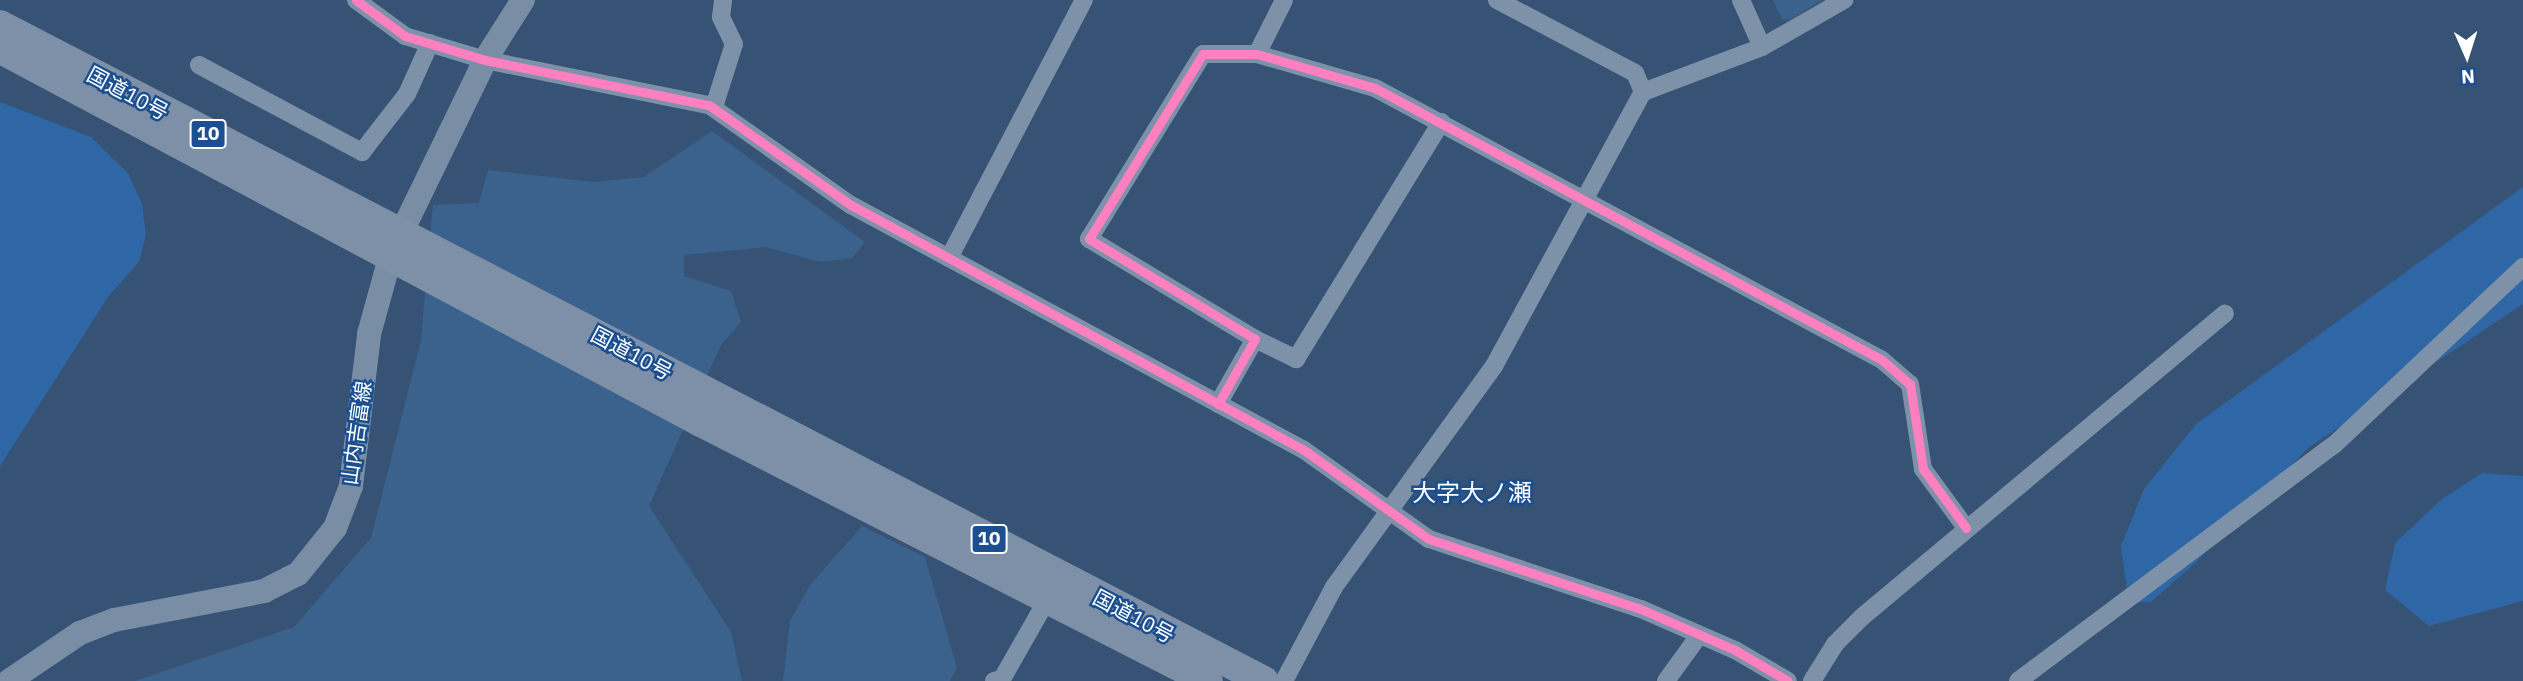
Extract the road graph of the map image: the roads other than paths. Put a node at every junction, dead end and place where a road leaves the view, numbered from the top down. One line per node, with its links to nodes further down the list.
1 (356, 0): 10 (street)
2 (523, 0): 14 (main road, 山内吉富線)
3 (723, 0): 17 (street)
4 (1084, 0): 21 (street)
5 (1284, 0): 13 (street)
6 (1497, 0): 16 (street)
7 (1741, 0): 11 (street)
8 (1843, 0): 11 (street)
9 (0, 25): 20 (highway, 国道10号 / 10)
10 (430, 44): 14 (street); 15 (street)
11 (1762, 47): 16 (street)
12 (0, 48): 20 (highway, 国道10号 / 10)
13 (1257, 54): 18 (street); 24 (street)
14 (485, 60): 17 (street); 20 (main road, 山内吉富線)
15 (199, 65)
16 (1643, 92): 19 (street)
17 (714, 107): 21 (street)
18 (1441, 122): 19 (street); 24 (street)
19 (1589, 201): 27 (street); 28 (street)
20 (404, 248): 26 (highway, 国道10号 / 10); 31 (main road, 山内吉富線)
21 (948, 258): 25 (street)
22 (2523, 267): 39 (street)
23 (2225, 313): 28 (street)
24 (1255, 339): 25 (street)
25 (1218, 404): 27 (street)
26 (708, 409): 29 (highway, 国道10号 / 10); 34 (highway, 国道10号 / 10)
27 (1392, 508): 30 (street); 35 (street)
28 (1966, 528): 38 (street)
29 (1048, 598): 32 (street); 33 (highway, 国道10号 / 10)
30 (1698, 637): 36 (street); 37 (street)
31 (9, 681)
32 (994, 681)
33 (1208, 681)
34 (1264, 681)
35 (1284, 681)
36 (1666, 681)
37 (1788, 681)
38 (1812, 681)
39 (2018, 681)

